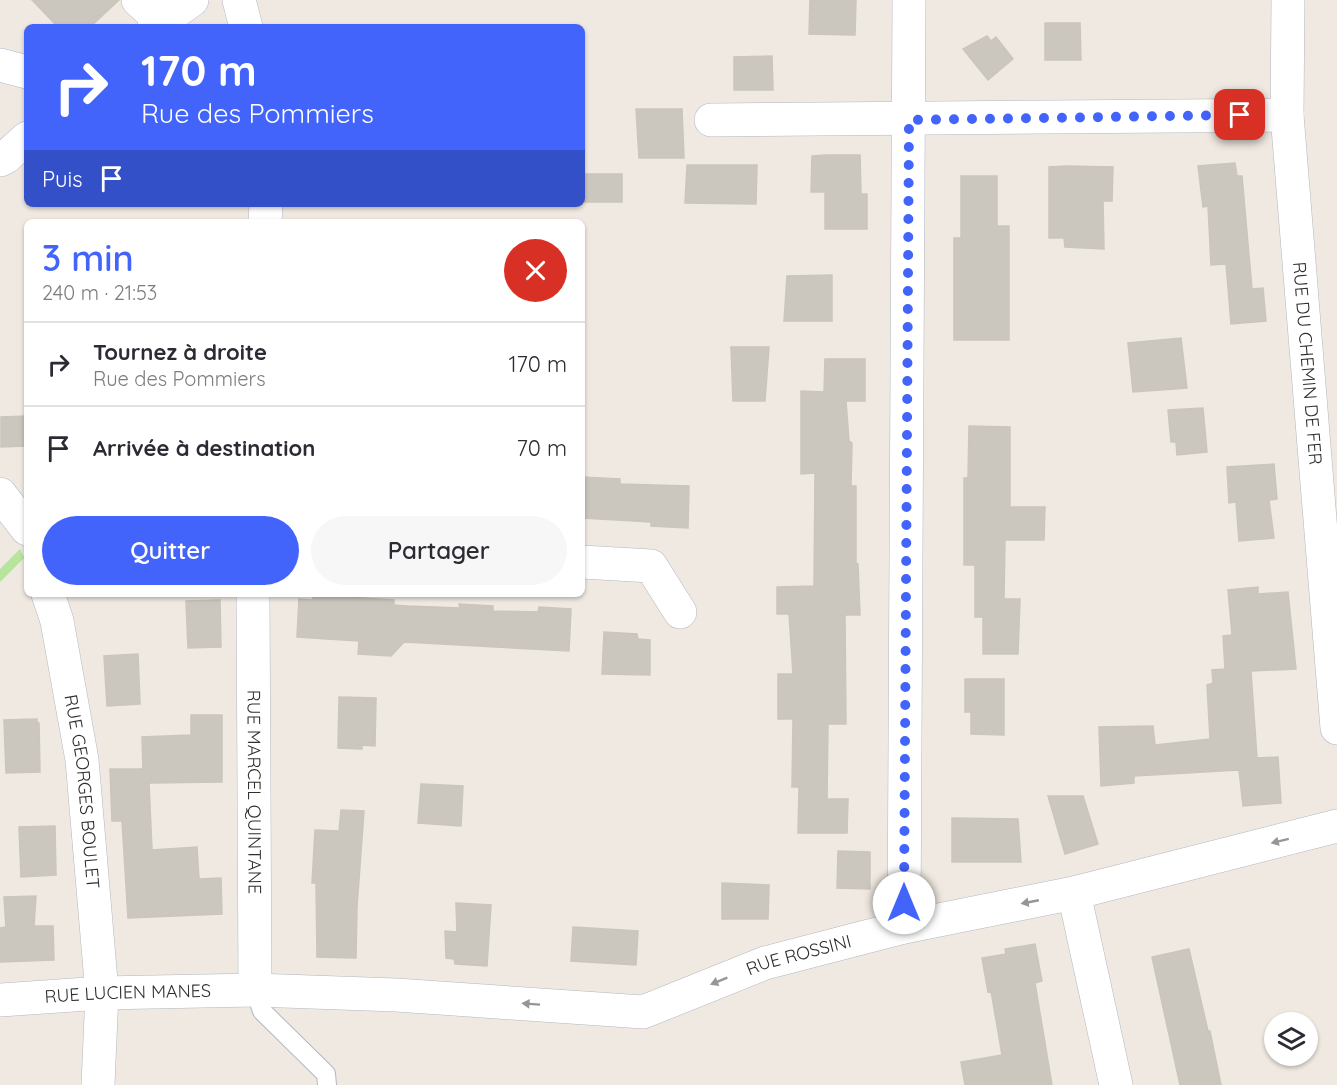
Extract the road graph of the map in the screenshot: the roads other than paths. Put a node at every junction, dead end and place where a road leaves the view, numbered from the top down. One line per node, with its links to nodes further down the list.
1 (192, 0): 5 (street)
2 (239, 0): 6 (street)
3 (909, 0): 11 (street)
4 (1288, 0): 9 (street, RUE DU CHEMIN DE FER)
5 (151, 16)
6 (245, 24)
7 (0, 65): 8 (street)
8 (24, 71)
9 (1287, 115): 11 (street); 20 (street, RUE DU CHEMIN DE FER)
10 (711, 120): 11 (street)
11 (909, 120): 23 (street)
12 (24, 141): 13 (street)
13 (0, 160)
14 (0, 494): 15 (street)
15 (24, 525)
16 (585, 562): 19 (street)
17 (49, 597): 25 (street, RUE GEORGES BOULET)
18 (253, 597): 24 (street, RUE MARCEL QUINTANE)
19 (680, 612)
20 (1337, 728)
21 (1337, 826): 22 (street, RUE ROSSINI, one-way to 22)
22 (1074, 893): 23 (street, RUE ROSSINI, one-way to 23); 29 (street)
23 (904, 927): 24 (street, RUE ROSSINI, one-way to 24)
24 (255, 990): 25 (street, RUE LUCIEN MANES); 28 (lane)
25 (102, 993): 26 (street, RUE LUCIEN MANES); 27 (street, RUE GEORGES BOULET)
26 (0, 1000)
27 (98, 1085)
28 (327, 1085)
29 (1116, 1085)

